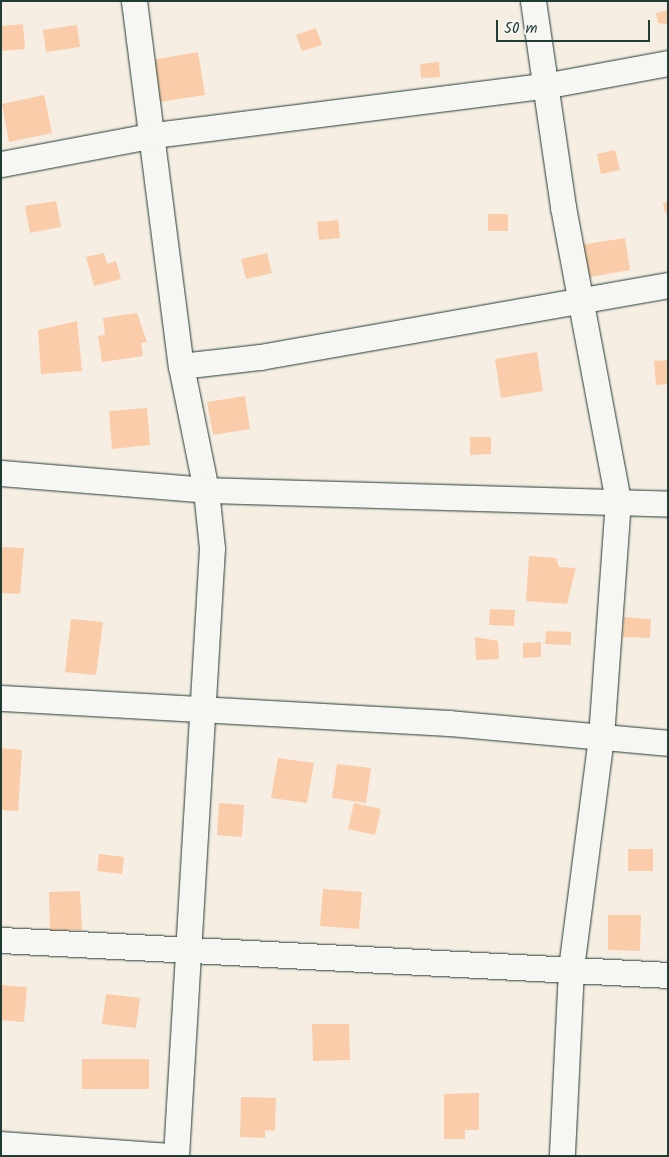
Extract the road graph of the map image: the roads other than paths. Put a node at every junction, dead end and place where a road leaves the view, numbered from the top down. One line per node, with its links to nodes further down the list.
1 (134, 1): 5 (street)
2 (533, 1): 4 (street)
3 (668, 63): 4 (street)
4 (544, 86): 5 (street); 8 (street)
5 (154, 135): 6 (street); 9 (street)
6 (1, 164)
7 (668, 285): 8 (street)
8 (580, 298): 9 (street); 12 (street)
9 (181, 366): 11 (street)
10 (1, 473): 11 (street)
11 (206, 490): 12 (street); 15 (street)
12 (618, 500): 13 (street); 16 (street)
13 (668, 504)
14 (1, 698): 15 (street)
15 (201, 710): 16 (street); 19 (street)
16 (601, 737): 17 (street); 20 (street)
17 (668, 743)
18 (1, 940): 19 (street)
19 (187, 948): 20 (street); 24 (street)
20 (571, 970): 21 (street); 25 (street)
21 (668, 975)
22 (1, 1144): 23 (street)
23 (168, 1156)
24 (176, 1156)
25 (562, 1156)

